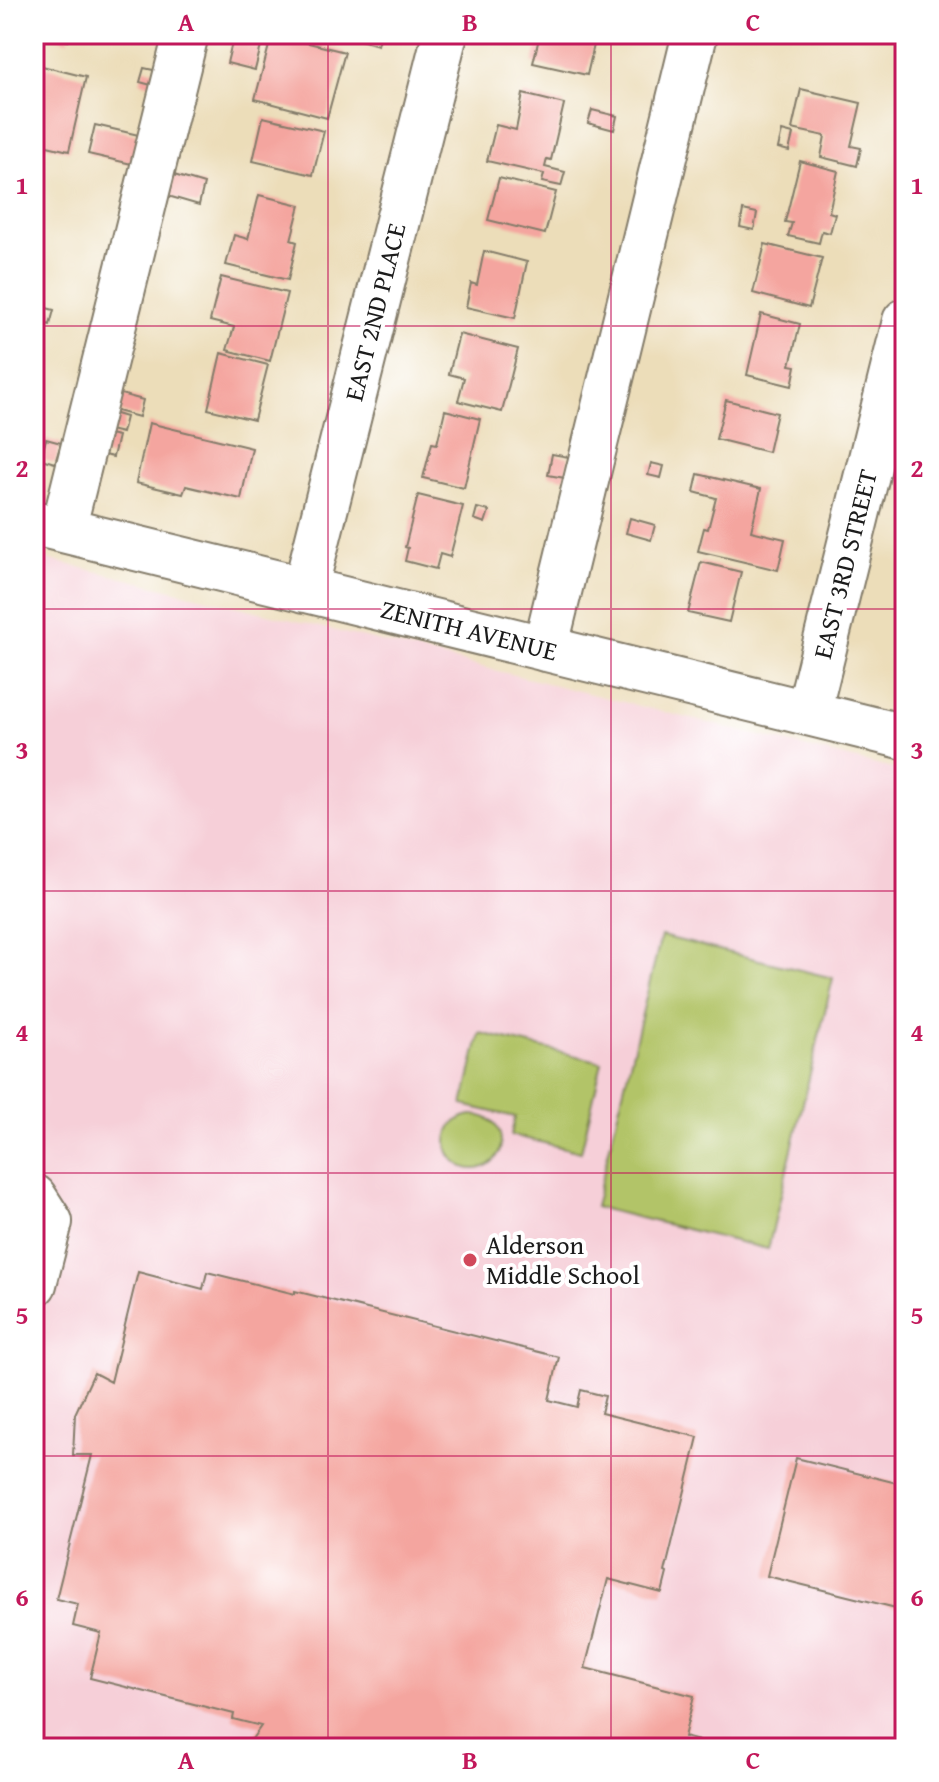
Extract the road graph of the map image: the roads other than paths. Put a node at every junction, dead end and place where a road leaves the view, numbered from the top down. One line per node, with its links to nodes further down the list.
1 (186, 34): 5 (street)
2 (445, 34): 6 (street, EAST 2ND PLACE)
3 (695, 34): 7 (street)
4 (905, 321): 8 (street, EAST 3RD STREET)
5 (48, 526): 6 (street, ZENITH AVENUE)
6 (305, 590): 7 (street, ZENITH AVENUE)
7 (545, 649): 8 (street, ZENITH AVENUE)
8 (808, 713): 9 (street, ZENITH AVENUE)
9 (905, 737)
10 (34, 1197): 11 (street)
11 (34, 1284)

